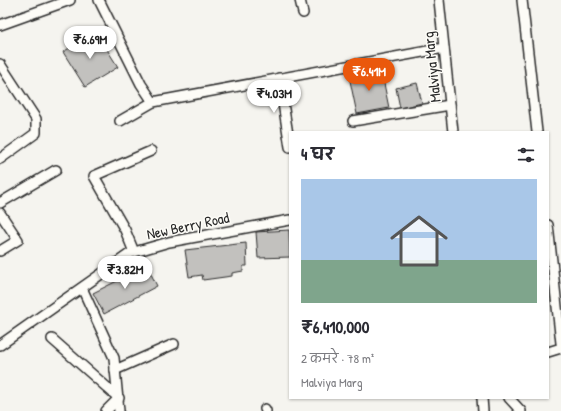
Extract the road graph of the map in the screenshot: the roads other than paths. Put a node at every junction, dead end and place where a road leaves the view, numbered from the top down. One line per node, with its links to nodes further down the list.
1 (70, 0): 7 (street)
2 (99, 0): 11 (street)
3 (300, 0): 6 (street)
4 (439, 0): 8 (street, Malviya Marg)
5 (522, 0): 16 (street)
6 (303, 13)
7 (0, 25)
8 (444, 48): 10 (street); 12 (street, Malviya Marg)
9 (0, 64): 19 (street)
10 (279, 78): 11 (street); 17 (street)
11 (153, 102): 13 (street)
12 (450, 105): 14 (street); 15 (street, Malviya Marg)
13 (120, 121)
14 (353, 121)
15 (453, 131)
16 (537, 131)
17 (289, 141)
18 (152, 151): 26 (street)
19 (0, 159)
20 (56, 170): 21 (street)
21 (0, 204)
22 (0, 213): 25 (street)
23 (289, 222): 26 (street, New Berry Road)
24 (549, 232): 27 (street)
25 (0, 251)
26 (134, 252): 28 (street, New Berry Road)
27 (554, 265): 30 (street)
28 (82, 288): 32 (street, New Berry Road); 35 (street)
29 (52, 340): 36 (street)
30 (561, 343)
31 (174, 344): 35 (street)
32 (0, 345)
33 (561, 348): 34 (street)
34 (549, 352)
35 (115, 370): 36 (street)
36 (119, 398): 39 (street); 40 (street)
37 (482, 399): 41 (street)
38 (510, 399): 42 (street)
39 (106, 411)
40 (119, 411)
41 (483, 411)
42 (521, 411)

